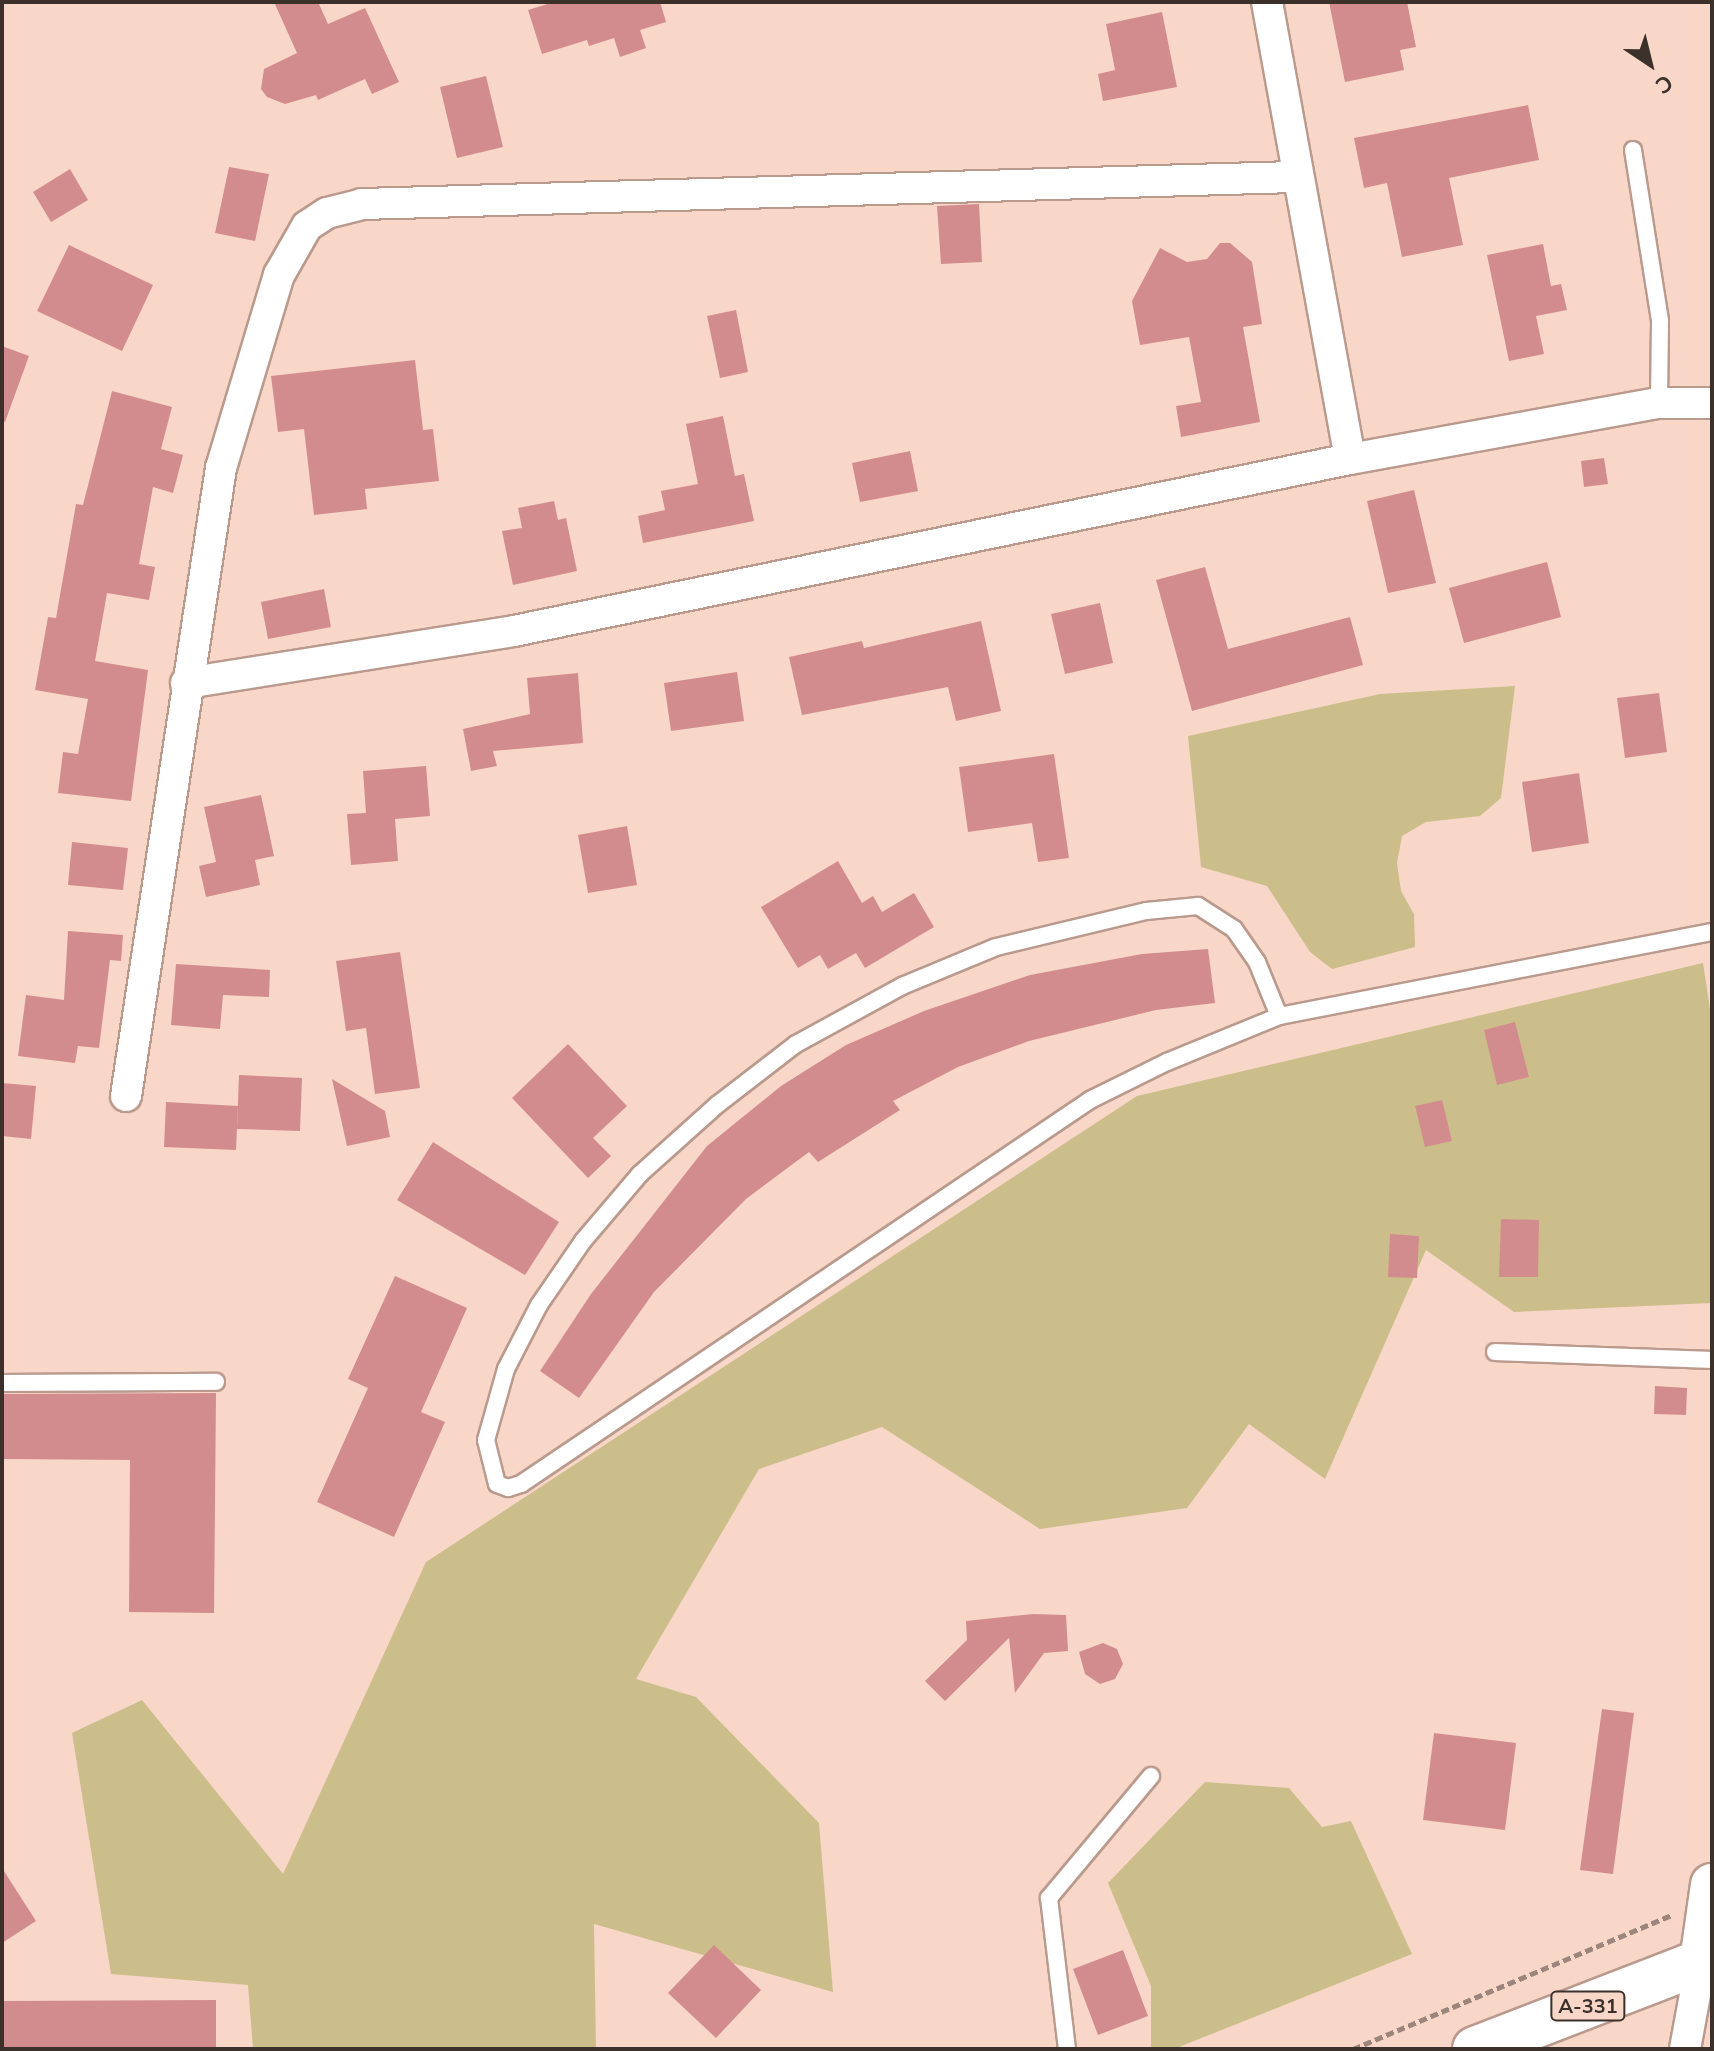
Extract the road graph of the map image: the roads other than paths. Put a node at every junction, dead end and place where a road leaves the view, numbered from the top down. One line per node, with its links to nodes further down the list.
1 (1267, 2): 3 (street)
2 (1633, 150): 4 (lane)
3 (1296, 177): 6 (street); 7 (street)
4 (1659, 403): 5 (street); 6 (street)
5 (1712, 403)
6 (1350, 459): 7 (street)
7 (186, 683): 10 (street)
8 (1712, 932): 9 (lane)
9 (1279, 1016): 9 (lane)
10 (126, 1096)
11 (1495, 1352): 12 (lane)
12 (1712, 1360)
13 (216, 1382): 14 (lane)
14 (2, 1383)
15 (1151, 1776): 18 (lane)
16 (1711, 1892): 17 (main road)
17 (1706, 1960): 19 (main road, А-331); 20 (street)
18 (1067, 2049)
19 (1475, 2049)
20 (1685, 2049)

